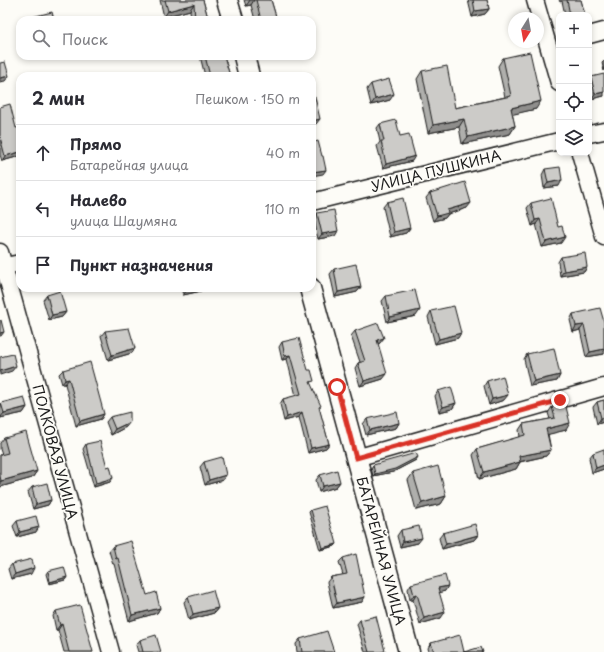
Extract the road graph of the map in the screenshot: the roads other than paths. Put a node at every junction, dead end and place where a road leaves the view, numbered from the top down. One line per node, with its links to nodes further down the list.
1 (227, 0): 3 (street)
2 (535, 0): 6 (street)
3 (232, 16)
4 (604, 31): 5 (street)
5 (592, 34)
6 (554, 45): 8 (street)
7 (245, 60): 9 (street)
8 (556, 60)
9 (249, 72)
10 (604, 131): 11 (street)
11 (592, 133)
12 (556, 142): 14 (street, УЛИЦА ПУШКИНА)
13 (581, 156): 15 (street)
14 (316, 201)
15 (604, 237)
16 (1, 262): 17 (street); 21 (street, ПОЛКОВАЯ УЛИЦА)
17 (16, 263)
18 (311, 292): 20 (street, БАТАРЕЙНАЯ УЛИЦА)
19 (604, 387): 20 (street)
20 (356, 458): 22 (street, БАТАРЕЙНАЯ УЛИЦА)
21 (111, 652)
22 (409, 652)

